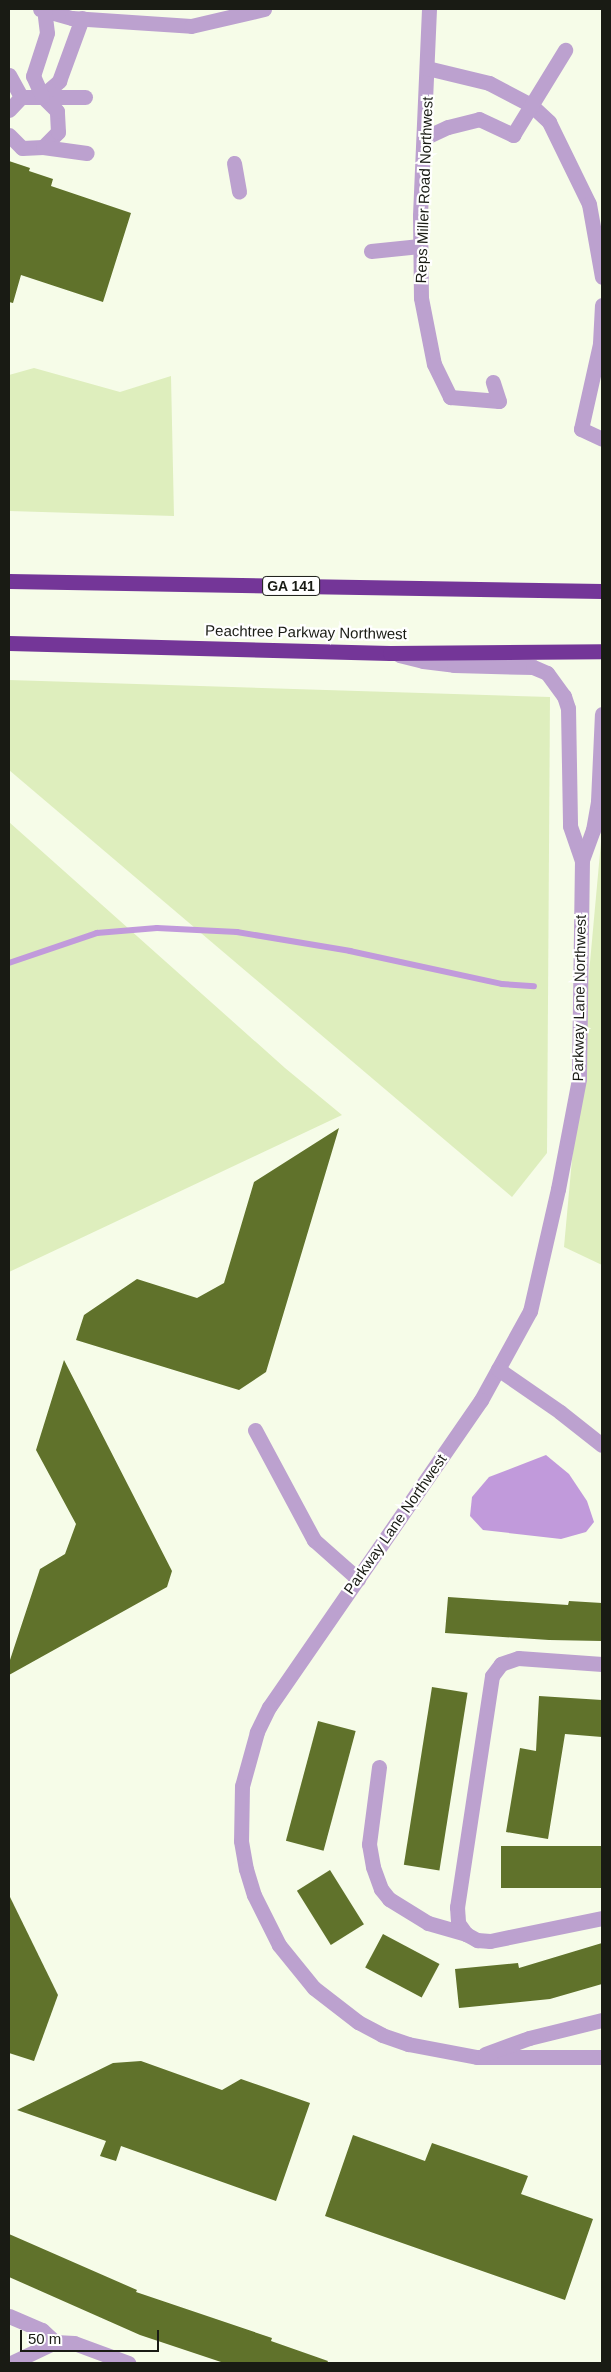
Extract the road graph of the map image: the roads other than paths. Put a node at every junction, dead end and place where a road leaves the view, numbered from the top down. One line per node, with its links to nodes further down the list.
1 (42, 9): 4 (street); 8 (street)
2 (264, 9): 4 (street)
3 (429, 9): 6 (street, Reps Miller Road Northwest)
4 (82, 18): 8 (street)
5 (565, 50): 11 (street)
6 (427, 68): 11 (street); 14 (street, Reps Miller Road Northwest)
7 (9, 75): 9 (street)
8 (42, 96): 9 (street); 10 (street); 15 (street)
9 (21, 97): 12 (street)
10 (86, 98)
11 (531, 105): 14 (street); 21 (street)
12 (9, 110)
13 (9, 135): 15 (street)
14 (424, 138): 19 (street, Reps Miller Road Northwest)
15 (43, 147): 16 (street)
16 (87, 153)
17 (234, 164): 18 (street)
18 (239, 192)
19 (420, 246): 20 (street); 23 (street, Reps Miller Road Northwest)
20 (371, 251)
21 (602, 277)
22 (602, 305): 24 (street)
23 (493, 382)
24 (602, 439)
25 (9, 581): 26 (highway, GA 141)
26 (602, 591)
27 (9, 643): 29 (highway, Peachtree Parkway Northwest)
28 (602, 651): 29 (highway, Peachtree Parkway Northwest)
29 (390, 653): 31 (street, Parkway Lane Northwest)
30 (602, 714): 31 (street, Parkway Lane Northwest)
31 (582, 860): 32 (street, Parkway Lane Northwest)
32 (498, 1369): 34 (street); 35 (street, Parkway Lane Northwest)
33 (255, 1430): 35 (street)
34 (602, 1445)
35 (358, 1579): 41 (street, Parkway Lane Northwest)
36 (602, 1664): 39 (street)
37 (379, 1767): 39 (street)
38 (602, 1918): 39 (street)
39 (466, 1934)
40 (602, 2020): 41 (street)
41 (477, 2057): 42 (street, Parkway Lane Northwest)
42 (602, 2057)
43 (9, 2316): 44 (street)
44 (55, 2342): 45 (street); 46 (street)
45 (11, 2363)
46 (128, 2363)

